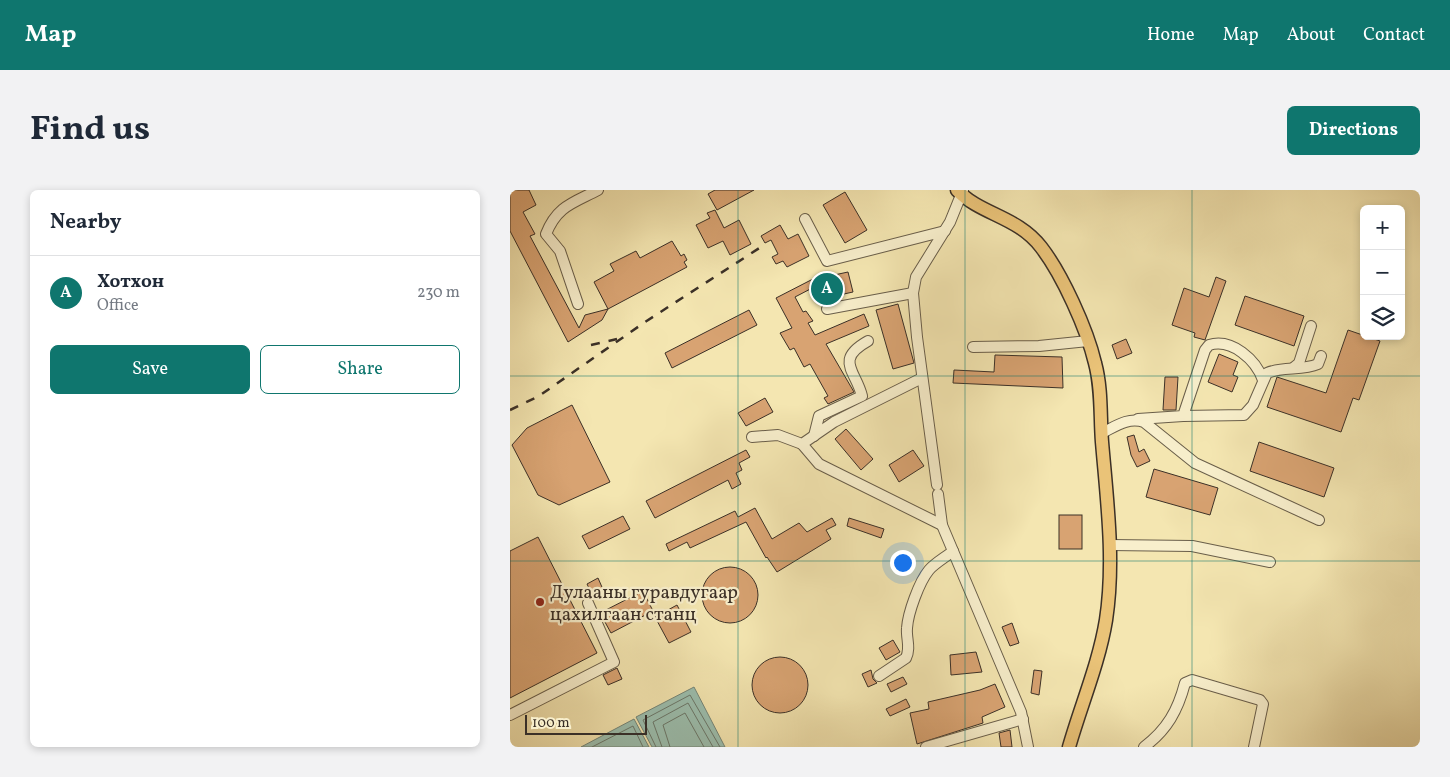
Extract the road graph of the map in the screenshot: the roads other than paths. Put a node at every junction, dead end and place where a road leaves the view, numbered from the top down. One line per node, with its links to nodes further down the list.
1 (598, 190): 6 (street)
2 (960, 191): 4 (street); 10 (main road)
3 (805, 219): 4 (street)
4 (945, 231): 5 (street)
5 (913, 293): 7 (street); 14 (street)
6 (578, 304)
7 (827, 309)
8 (1311, 326): 13 (street)
9 (868, 341): 19 (street)
10 (1088, 341): 11 (street); 18 (main road)
11 (973, 347)
12 (1321, 356): 13 (street)
13 (1293, 368): 15 (street)
14 (922, 378): 19 (street); 23 (street)
15 (1263, 380): 16 (street); 16 (street)
16 (1183, 416): 17 (street)
17 (1135, 419): 18 (street); 22 (street)
18 (1102, 433): 24 (main road)
19 (814, 436): 21 (street)
20 (752, 437): 21 (street)
21 (802, 444): 23 (street)
22 (1320, 520)
23 (942, 525): 25 (street)
24 (1110, 545): 26 (street); 33 (main road)
25 (953, 551): 28 (street); 30 (street)
26 (1270, 562)
27 (588, 603): 29 (street)
28 (879, 676)
29 (510, 715)
30 (1023, 719): 31 (street); 32 (street)
31 (926, 747)
32 (1028, 747)
33 (1069, 747)
34 (1144, 747): 35 (street)
35 (1254, 747)

